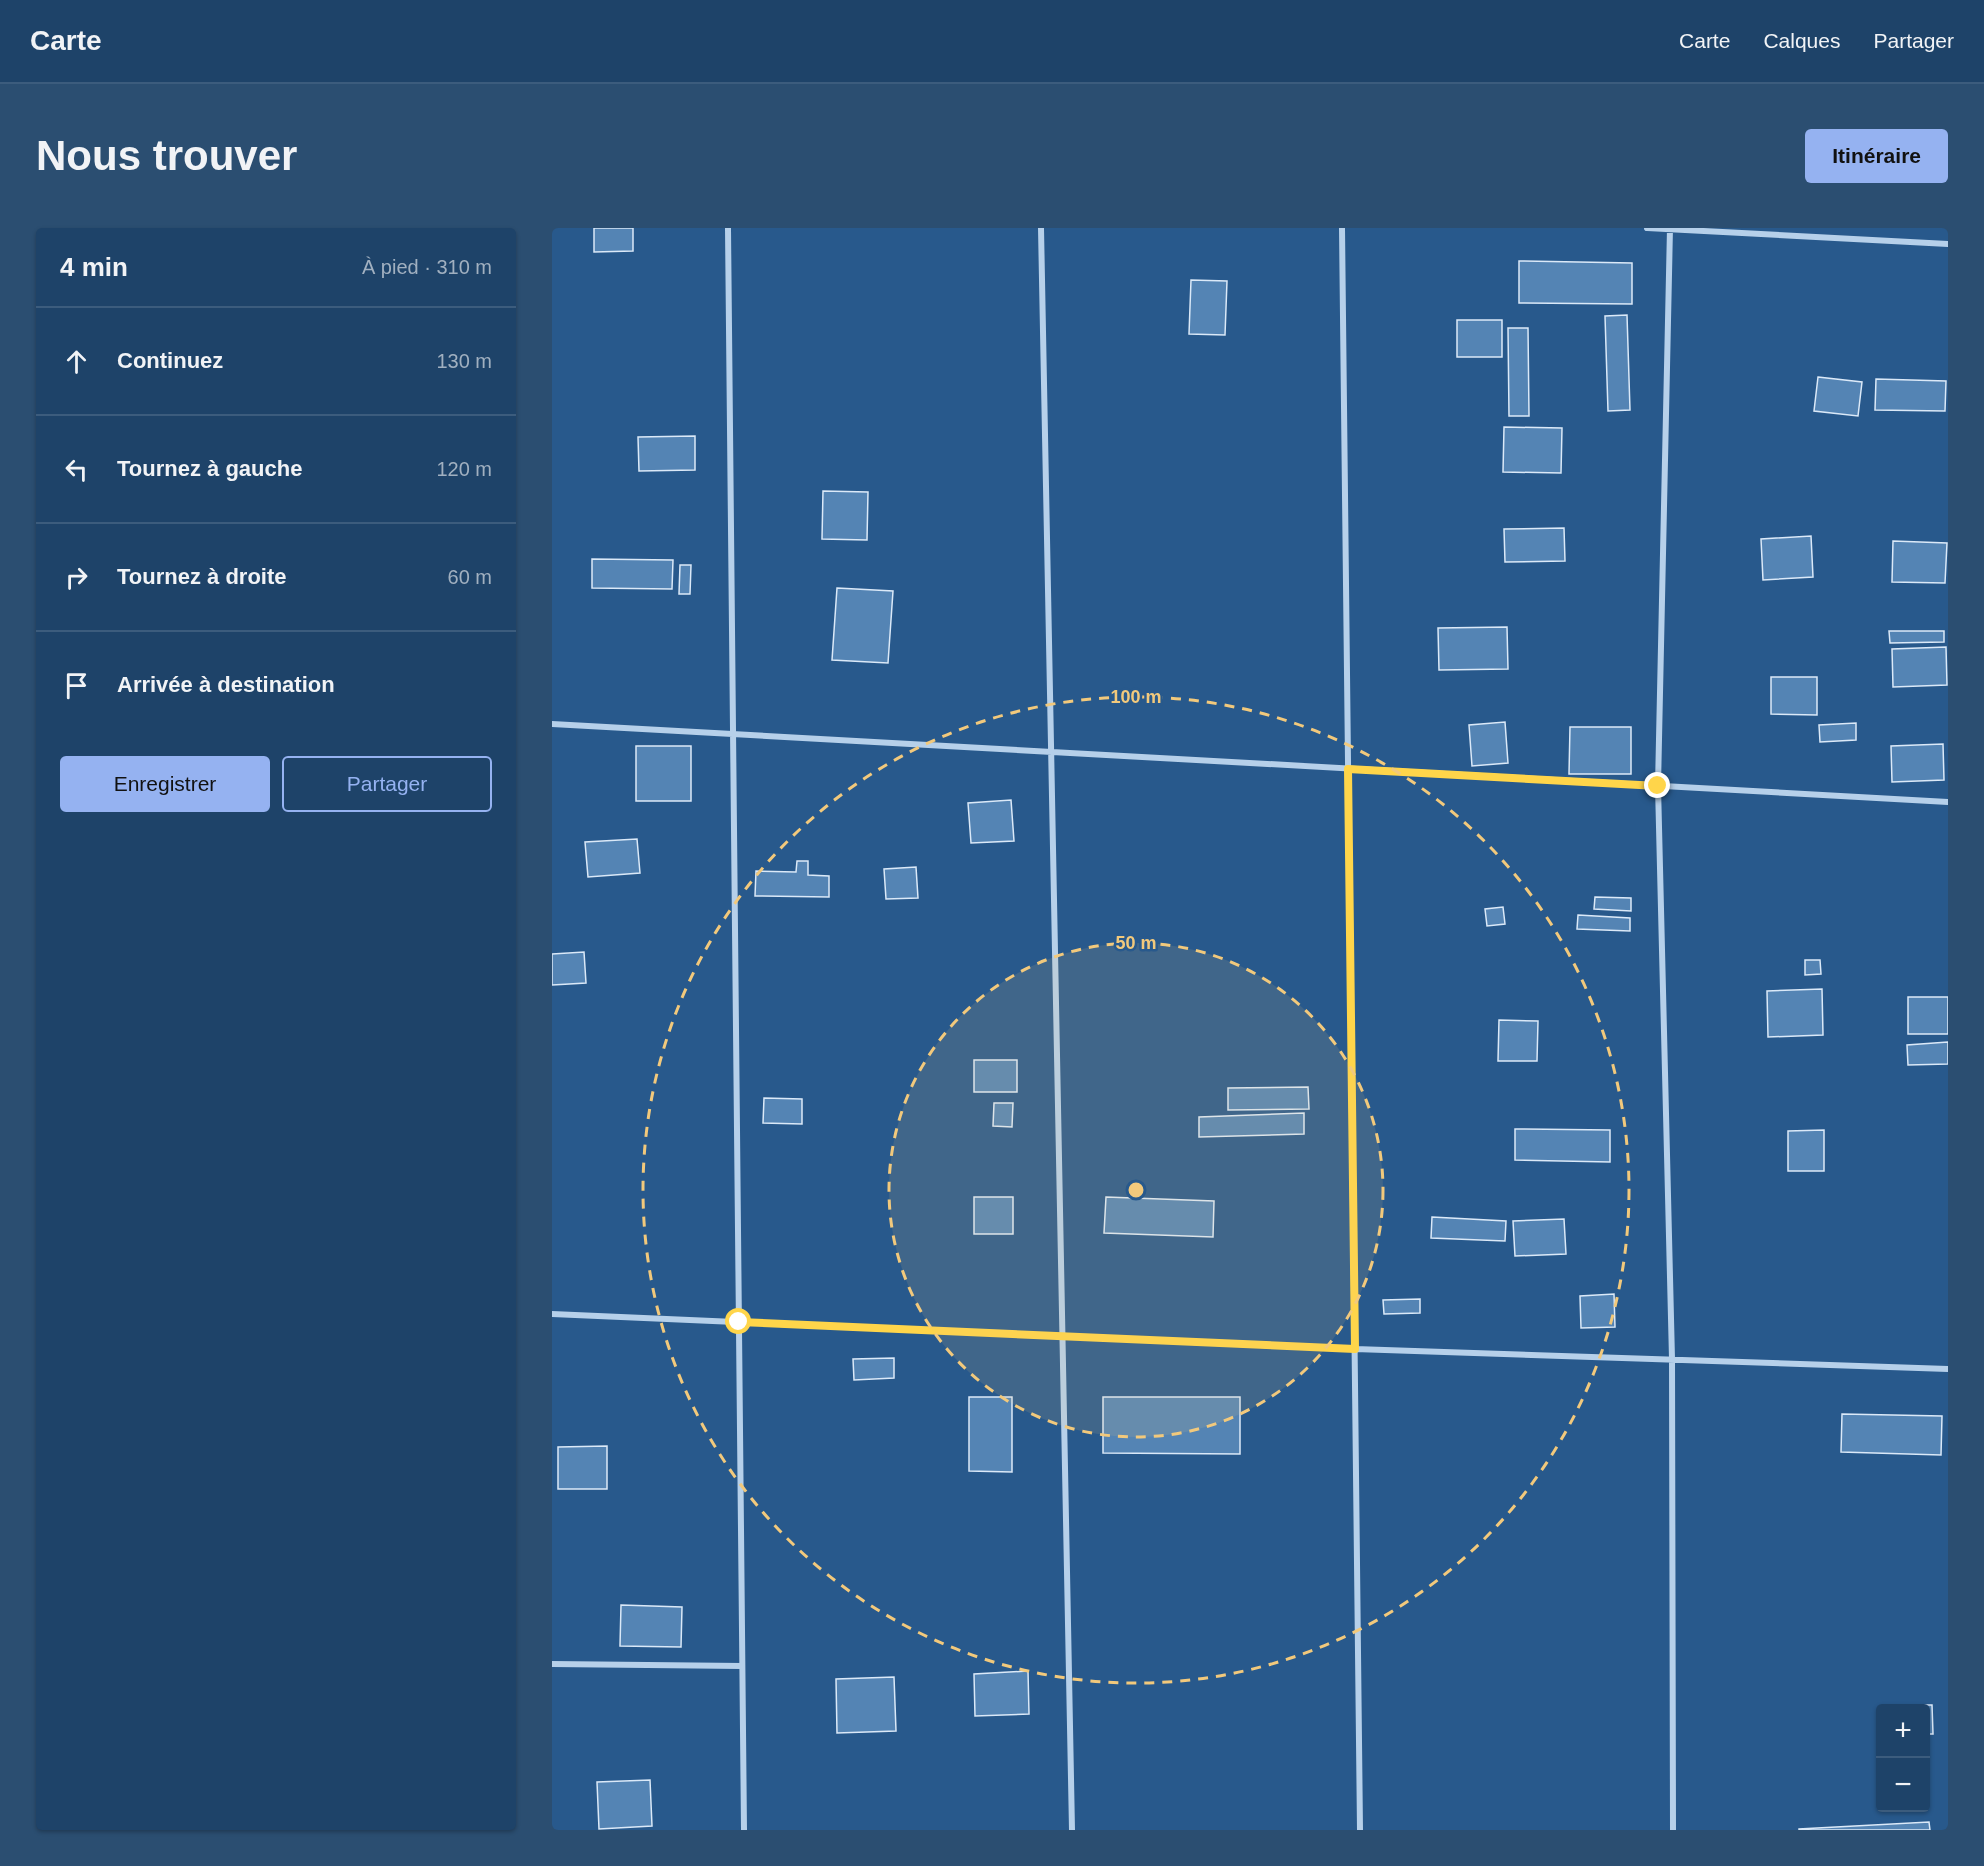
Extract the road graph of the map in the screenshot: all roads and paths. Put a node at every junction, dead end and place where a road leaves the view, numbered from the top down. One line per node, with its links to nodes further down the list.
1 (728, 228): 8 (street)
2 (1041, 228): 9 (street)
3 (1342, 228): 10 (street)
4 (1647, 228): 5 (street)
5 (1670, 228): 6 (street); 11 (street)
6 (1948, 244)
7 (552, 724): 8 (street)
8 (733, 735): 9 (street); 14 (street)
9 (1051, 752): 10 (street); 15 (street)
10 (1348, 769): 11 (street); 16 (street)
11 (1658, 786): 12 (street); 17 (street)
12 (1948, 802)
13 (552, 1314): 14 (street)
14 (739, 1322): 15 (street); 20 (street)
15 (1062, 1336): 16 (street); 22 (street)
16 (1355, 1349): 17 (street); 23 (street)
17 (1672, 1359): 18 (street); 24 (street)
18 (1948, 1369)
19 (552, 1664): 20 (street)
20 (742, 1666): 21 (street)
21 (744, 1830)
22 (1072, 1830)
23 (1360, 1830)
24 (1673, 1830)

